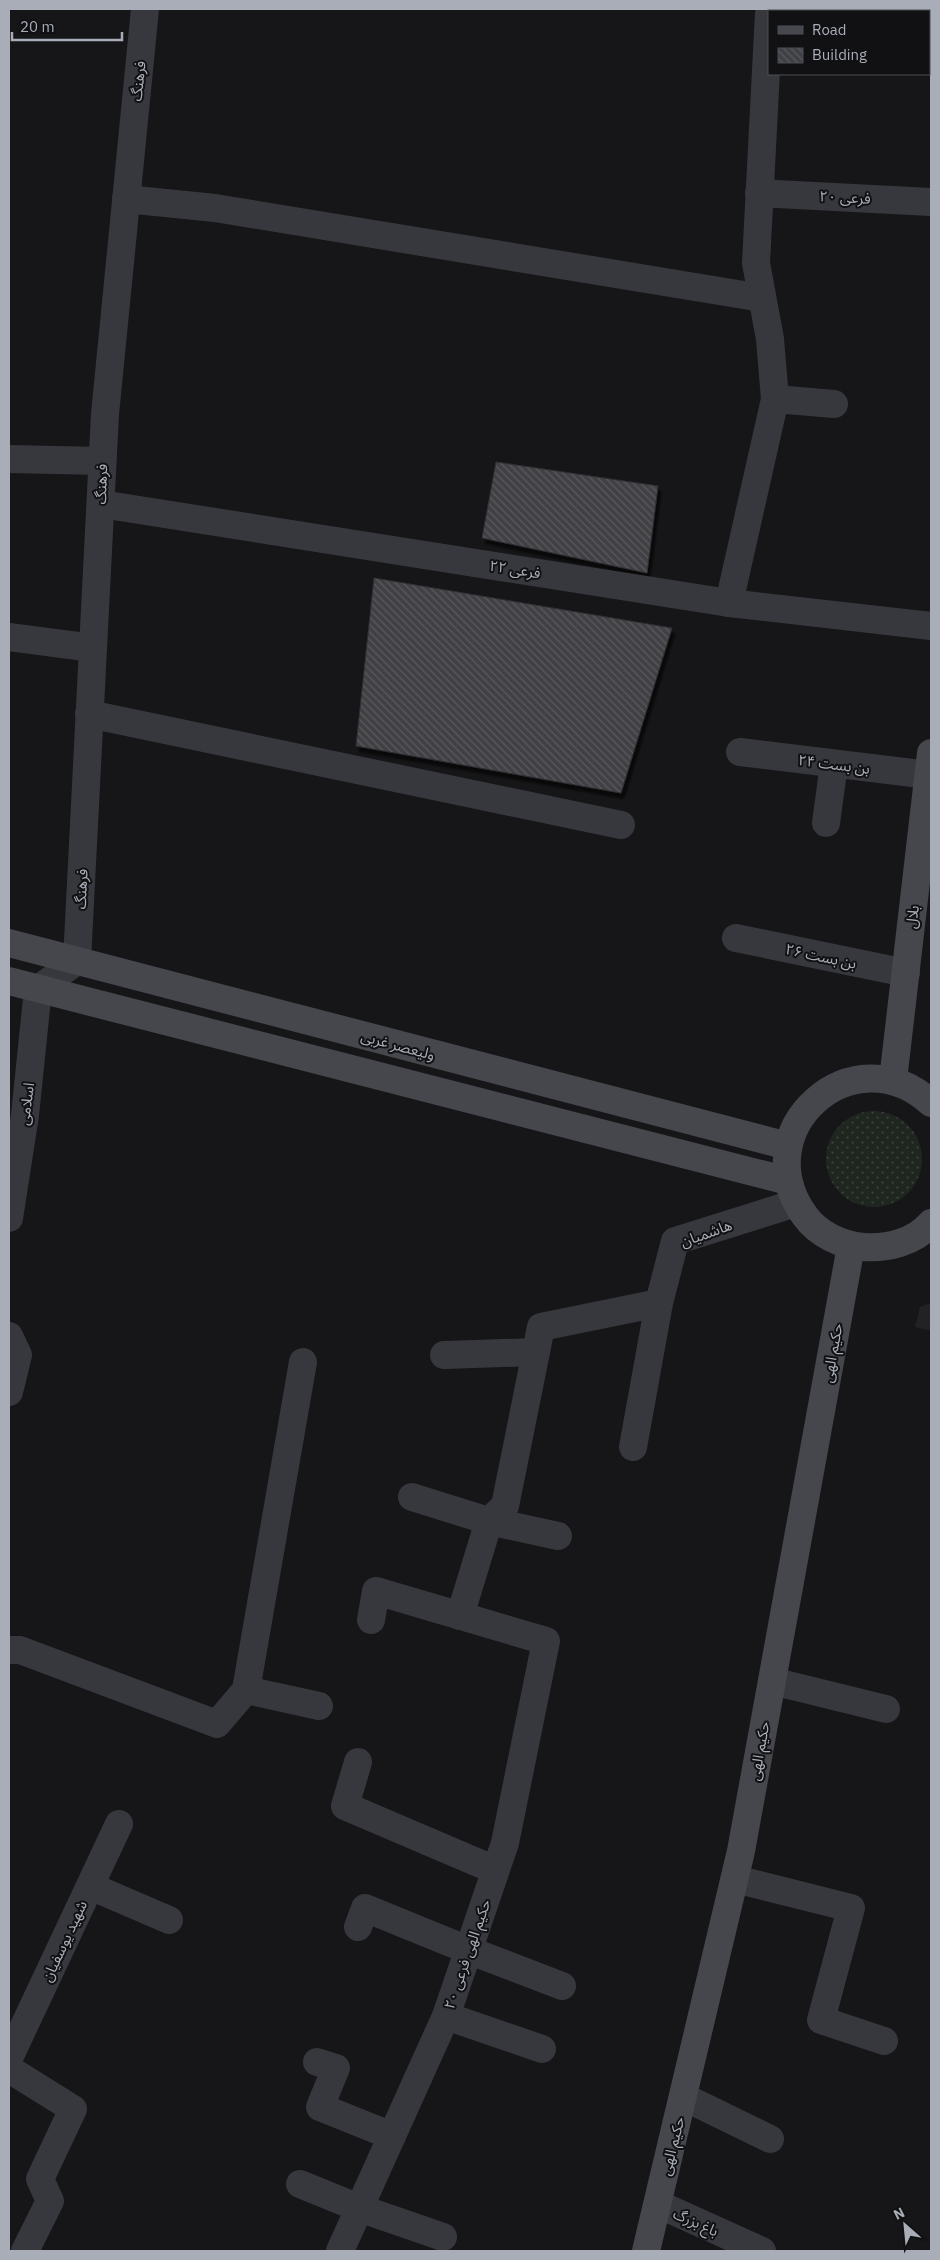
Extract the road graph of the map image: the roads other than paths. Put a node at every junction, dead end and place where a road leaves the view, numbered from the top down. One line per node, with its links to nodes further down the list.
1 (146, 9): 4 (street, فرهنگ)
2 (768, 29): 3 (street)
3 (759, 193): 5 (street, فرعی ۲۰); 6 (street)
4 (126, 199): 6 (street); 10 (street, فرهنگ)
5 (931, 202)
6 (762, 298): 7 (street)
7 (775, 399): 8 (street); 12 (street)
8 (834, 404)
9 (9, 459): 10 (street)
10 (102, 461): 11 (street, فرهنگ)
11 (100, 504): 12 (street, فرعی ۲۲); 15 (street, فرهنگ)
12 (729, 603): 13 (street, فرعی ۲۲)
13 (931, 626)
14 (9, 637): 15 (street)
15 (93, 648): 16 (street, فرهنگ)
16 (89, 714): 21 (street); 24 (street, فرهنگ)
17 (740, 752): 18 (street, بن بست ۲۴)
18 (834, 764): 19 (street, بن بست ۲۴); 20 (street)
19 (930, 764): 25 (main road, بلال)
20 (826, 823)
21 (621, 826)
22 (736, 938): 25 (street, بن بست ۲۶)
23 (9, 943): 24 (main road, ولیعصر غربی)
24 (77, 961): 27 (street); 30 (main road, ولیعصر غربی)
25 (906, 974): 28 (main road, بلال)
26 (9, 981): 27 (main road)
27 (38, 989): 31 (main road); 32 (street, اسلامی)
28 (893, 1080): 29 (main road); 30 (main road)
29 (931, 1103)
30 (788, 1146): 31 (main road)
31 (792, 1192): 34 (main road); 35 (street, هاشمیان)
32 (9, 1218)
33 (931, 1223): 34 (main road)
34 (851, 1246): 48 (main road, حکیم الهی)
35 (659, 1303): 37 (street); 41 (street)
36 (9, 1336): 40 (street)
37 (536, 1352): 38 (street); 43 (street)
38 (444, 1354)
39 (303, 1362): 49 (street)
40 (9, 1392)
41 (633, 1447)
42 (412, 1497): 43 (street)
43 (489, 1521): 44 (street); 45 (street)
44 (558, 1536)
45 (460, 1616): 46 (street); 54 (street, حکیم الهی فرعی ۲۰)
46 (371, 1620)
47 (9, 1650): 49 (street)
48 (772, 1681): 51 (street); 55 (main road, حکیم الهی)
49 (246, 1690): 50 (street)
50 (319, 1706)
51 (886, 1709)
52 (358, 1762): 54 (street)
53 (119, 1824): 56 (street, شهید یوسفیان)
54 (496, 1870): 59 (street, حکیم الهی فرعی ۲۰)
55 (735, 1879): 62 (street); 67 (main road, حکیم الهی)
56 (90, 1886): 57 (street); 64 (street, شهید یوسفیان)
57 (169, 1920)
58 (358, 1927): 59 (street)
59 (468, 1950): 60 (street); 61 (street, حکیم الهی فرعی ۲۰)
60 (562, 1986)
61 (446, 2016): 63 (street); 68 (street, حکیم الهی فرعی ۲۰)
62 (884, 2041)
63 (542, 2049)
64 (9, 2058)
65 (317, 2062): 68 (street)
66 (9, 2069): 74 (street)
67 (684, 2097): 69 (street); 71 (main road, حکیم الهی)
68 (392, 2136): 72 (street, حکیم الهی فرعی ۲۰)
69 (770, 2139)
70 (300, 2184): 72 (street)
71 (658, 2204): 76 (main road, حکیم الهی); 77 (street, باغ بزرگ)
72 (359, 2208): 73 (street); 75 (street, حکیم الهی فرعی ۲۰)
73 (443, 2238)
74 (25, 2251)
75 (340, 2251)
76 (646, 2251)
77 (762, 2251)

